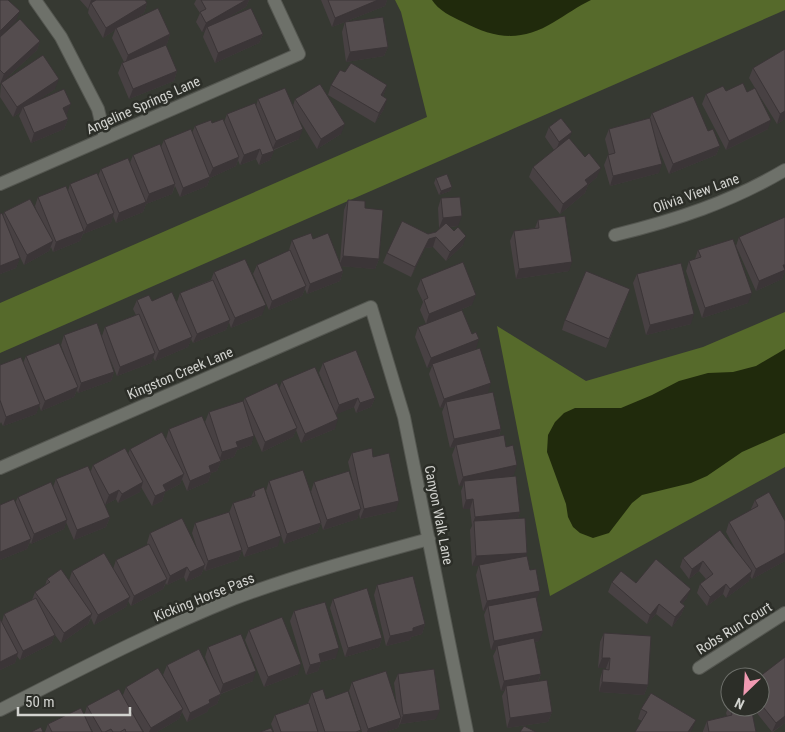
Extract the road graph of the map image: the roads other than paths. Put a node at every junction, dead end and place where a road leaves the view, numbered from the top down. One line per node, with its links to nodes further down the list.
1 (35, 0): 3 (street)
2 (274, 0): 3 (street, Angeline Springs Lane)
3 (105, 138): 5 (street, Angeline Springs Lane)
4 (785, 170): 6 (street, Olivia View Lane)
5 (0, 184)
6 (615, 235)
7 (372, 306): 8 (street, Kingston Creek Lane); 9 (street, Canyon Walk Lane)
8 (0, 468)
9 (429, 539): 12 (street, Kicking Horse Pass); 13 (street, Canyon Walk Lane)
10 (785, 613): 11 (street, Robs Run Court)
11 (699, 668)
12 (0, 710)
13 (467, 732)

